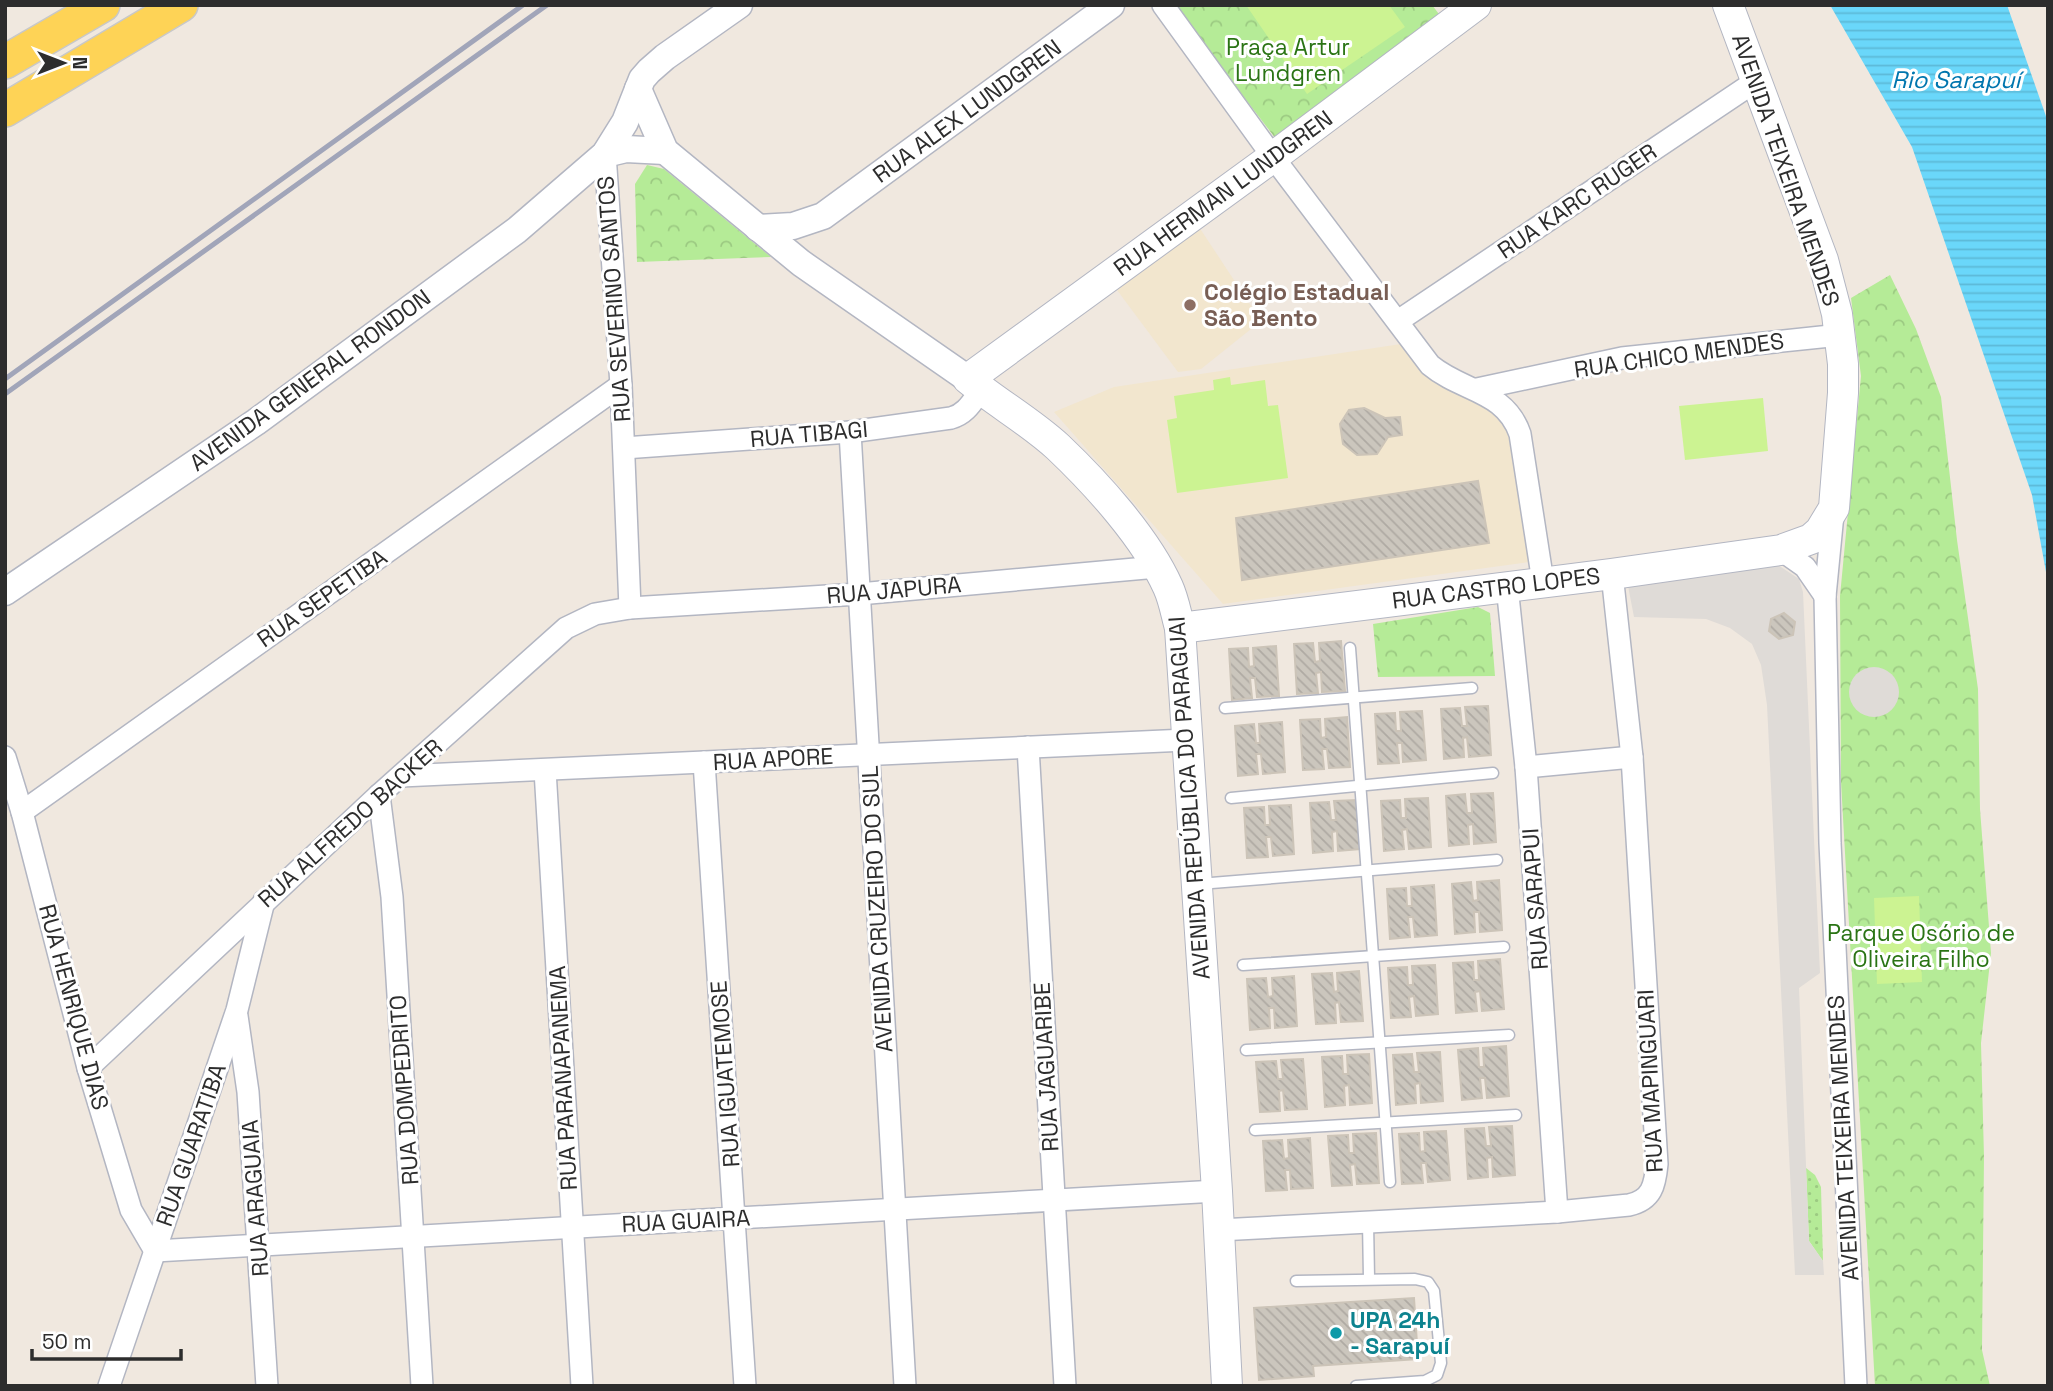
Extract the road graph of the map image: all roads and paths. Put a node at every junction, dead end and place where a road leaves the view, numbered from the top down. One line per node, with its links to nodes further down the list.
1 (103, 5): 8 (main road)
2 (181, 5): 11 (main road)
3 (738, 5): 10 (street, RUA SEVERINO SANTOS)
4 (1111, 5): 15 (street, RUA ALEX LUNDGREN)
5 (1163, 5): 14 (street)
6 (1728, 5): 9 (main road, AVENIDA TEIXEIRA MENDES)
7 (1458, 10): 14 (main road, RUA HERMAN LUNDGREN)
8 (5, 62)
9 (1756, 81): 18 (street, RUA KARC RUGER); 19 (main road, AVENIDA TEIXEIRA MENDES)
10 (639, 89): 12 (street, AVENIDA REPÚBLICA DO PARAGUAI); 13 (street, RUA SEVERINO SANTOS)
11 (5, 110)
12 (665, 151): 13 (street); 16 (street, AVENIDA REPÚBLICA DO PARAGUAI)
13 (605, 154): 20 (street, RUA SEVERINO SANTOS); 31 (street, AVENIDA GENERAL RONDON)
14 (1273, 157): 18 (street); 21 (main road, RUA HERMAN LUNDGREN)
15 (823, 216): 16 (street, RUA ALEX LUNDGREN); 17 (street)
16 (758, 228): 17 (street, AVENIDA REPÚBLICA DO PARAGUAI)
17 (807, 267): 21 (street, AVENIDA REPÚBLICA DO PARAGUAI)
18 (1398, 321): 22 (street)
19 (1840, 335): 22 (street, RUA CHICO MENDES); 25 (main road, AVENIDA TEIXEIRA MENDES)
20 (621, 385): 24 (street, RUA SEVERINO SANTOS); 53 (street, RUA SEPETIBA)
21 (975, 385): 23 (street, RUA TIBAGI); 27 (main road, AVENIDA REPÚBLICA DO PARAGUAI)
22 (1477, 390): 29 (street)
23 (849, 432): 24 (street, RUA TIBAGI); 32 (street, AVENIDA CRUZEIRO DO SUL)
24 (624, 449): 34 (street, RUA SEVERINO SANTOS)
25 (1833, 508): 26 (main road, RUA CASTRO LOPES); 33 (street, AVENIDA TEIXEIRA MENDES)
26 (1782, 550): 28 (main road, RUA CASTRO LOPES); 33 (street)
27 (1157, 567): 32 (street, RUA JAPURA); 35 (main road, AVENIDA REPÚBLICA DO PARAGUAI)
28 (1612, 574): 29 (main road, RUA CASTRO LOPES); 44 (street, RUA MAPINGUARI)
29 (1543, 582): 30 (main road, RUA CASTRO LOPES)
30 (1507, 586): 35 (main road, RUA CASTRO LOPES); 46 (street, RUA SARAPUI)
31 (5, 593)
32 (859, 594): 34 (street, RUA JAPURA); 42 (street, AVENIDA CRUZEIRO DO SUL)
33 (1825, 596): 92 (street, AVENIDA TEIXEIRA MENDES)
34 (630, 608): 49 (street, RUA ALFREDO BACKER)
35 (1180, 628): 40 (main road, AVENIDA REPÚBLICA DO PARAGUAI)
36 (1350, 648): 38 (lane)
37 (1472, 688): 38 (lane)
38 (1354, 699): 39 (lane); 50 (lane)
39 (1225, 708)
40 (1186, 740): 41 (street, RUA APORE); 56 (main road, AVENIDA REPÚBLICA DO PARAGUAI)
41 (1028, 747): 42 (street, RUA APORE); 71 (street, RUA JAGUARIBE)
42 (868, 755): 45 (street, RUA APORE); 72 (street, AVENIDA CRUZEIRO DO SUL)
43 (5, 757): 53 (street, RUA HENRIQUE DIAS)
44 (1632, 757): 46 (street); 73 (street, RUA MAPINGUARI)
45 (704, 762): 47 (street, RUA APORE); 74 (street, RUA IGUATEMOSE)
46 (1526, 767): 73 (street, RUA SARAPUI)
47 (545, 770): 49 (street, RUA APORE); 76 (street, RUA PARANAPANEMA)
48 (1493, 773): 50 (lane)
49 (401, 776): 51 (street, RUA ALFREDO BACKER)
50 (1361, 786): 52 (lane); 55 (lane)
51 (379, 795): 57 (street, RUA ALFREDO BACKER); 78 (street, RUA DOMPEDRITO)
52 (1231, 798)
53 (22, 812): 65 (street, RUA HENRIQUE DIAS)
54 (1497, 860): 55 (lane)
55 (1367, 870): 56 (lane); 59 (lane)
56 (1196, 884): 70 (main road, AVENIDA REPÚBLICA DO PARAGUAI)
57 (264, 901): 61 (street, RUA GUARATIBA); 65 (street, RUA ALFREDO BACKER)
58 (1504, 947): 59 (lane)
59 (1373, 956): 60 (lane); 63 (lane)
60 (1243, 965)
61 (237, 1010): 79 (street, RUA ARAGUAIA); 80 (street, RUA GUARATIBA)
62 (1509, 1035): 63 (lane)
63 (1380, 1042): 64 (lane); 67 (lane)
64 (1246, 1050)
65 (88, 1068): 80 (street, RUA HENRIQUE DIAS)
66 (1516, 1115): 67 (lane)
67 (1385, 1123): 68 (lane); 69 (lane)
68 (1255, 1130)
69 (1390, 1182)
70 (1217, 1191): 71 (street, RUA GUAIRA); 77 (main road, AVENIDA REPÚBLICA DO PARAGUAI)
71 (1054, 1200): 72 (street, RUA GUAIRA); 89 (street, RUA JAGUARIBE)
72 (895, 1209): 74 (street, RUA GUAIRA); 88 (street, AVENIDA CRUZEIRO DO SUL)
73 (1557, 1212): 75 (street, RUA MAPINGUARI)
74 (735, 1218): 76 (street, RUA GUAIRA); 87 (street, RUA IGUATEMOSE)
75 (1368, 1222): 77 (street, RUA MAPINGUARI); 81 (lane)
76 (571, 1227): 78 (street, RUA GUAIRA); 86 (street, RUA PARANAPANEMA)
77 (1219, 1230): 90 (main road, AVENIDA REPÚBLICA DO PARAGUAI)
78 (413, 1236): 79 (street, RUA GUAIRA); 85 (street, RUA DOMPEDRITO)
79 (258, 1245): 80 (street, RUA GUAIRA); 84 (street, RUA ARAGUAIA)
80 (155, 1251): 83 (street, RUA GUARATIBA)
81 (1369, 1278): 82 (lane); 91 (lane)
82 (1296, 1281)
83 (108, 1386)
84 (267, 1386)
85 (422, 1386)
86 (582, 1386)
87 (745, 1386)
88 (905, 1386)
89 (1065, 1386)
90 (1227, 1386)
91 (1356, 1386)
92 (1856, 1386)

